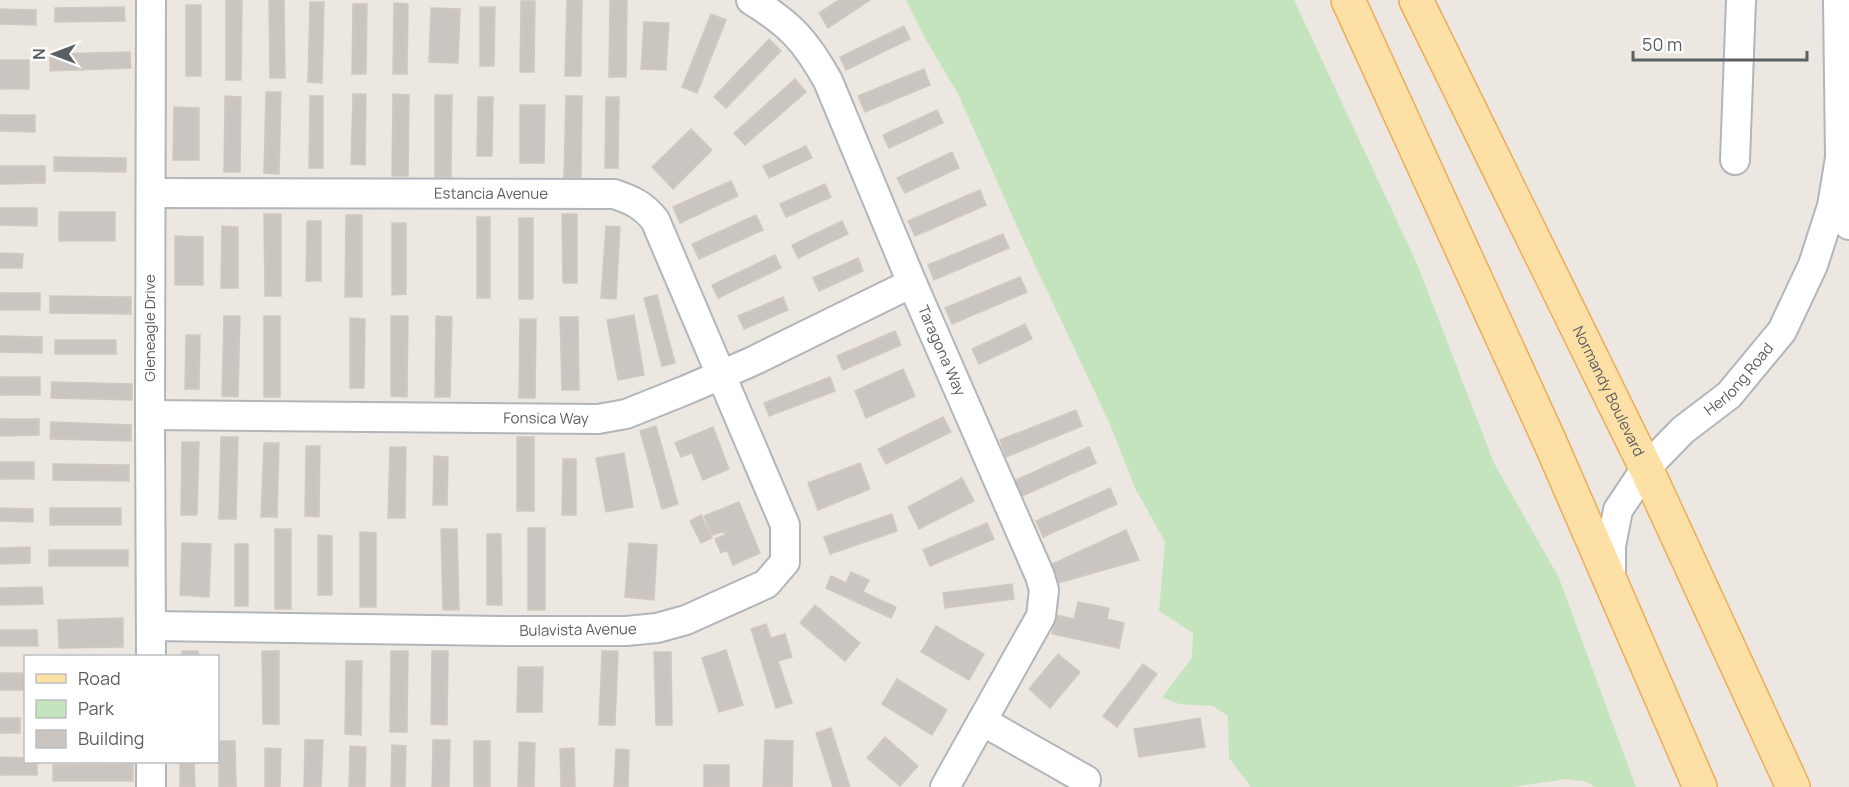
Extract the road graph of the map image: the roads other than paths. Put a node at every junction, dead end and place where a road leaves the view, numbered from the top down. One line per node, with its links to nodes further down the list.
1 (151, 0): 10 (street, Gleneagle Drive)
2 (751, 0): 12 (street, Taragona Way)
3 (1348, 0): 16 (main road)
4 (1416, 0): 15 (main road, Normandy Boulevard)
5 (1741, 0): 9 (street)
6 (1838, 0): 7 (street, Herlong Road)
7 (1844, 82): 8 (street, Herlong Road)
8 (1840, 158): 11 (street, Herlong Road); 15 (street, Herlong Road)
9 (1735, 160)
10 (151, 193): 13 (street, Estancia Avenue); 14 (street, Gleneagle Drive)
11 (1849, 225)
12 (912, 283): 13 (street, Fonsica Way); 19 (street, Taragona Way)
13 (721, 374): 14 (street, Fonsica Way); 17 (street, Bulavista Avenue)
14 (150, 416): 17 (street, Gleneagle Drive)
15 (1646, 468): 16 (street, Herlong Road); 25 (main road, Normandy Boulevard)
16 (1611, 579): 24 (main road)
17 (151, 626): 18 (street, Gleneagle Drive)
18 (151, 655)
19 (982, 722): 21 (street); 23 (street, Taragona Way)
20 (151, 763): 22 (street)
21 (1086, 780)
22 (151, 787)
23 (945, 787)
24 (1700, 787)
25 (1793, 787)

